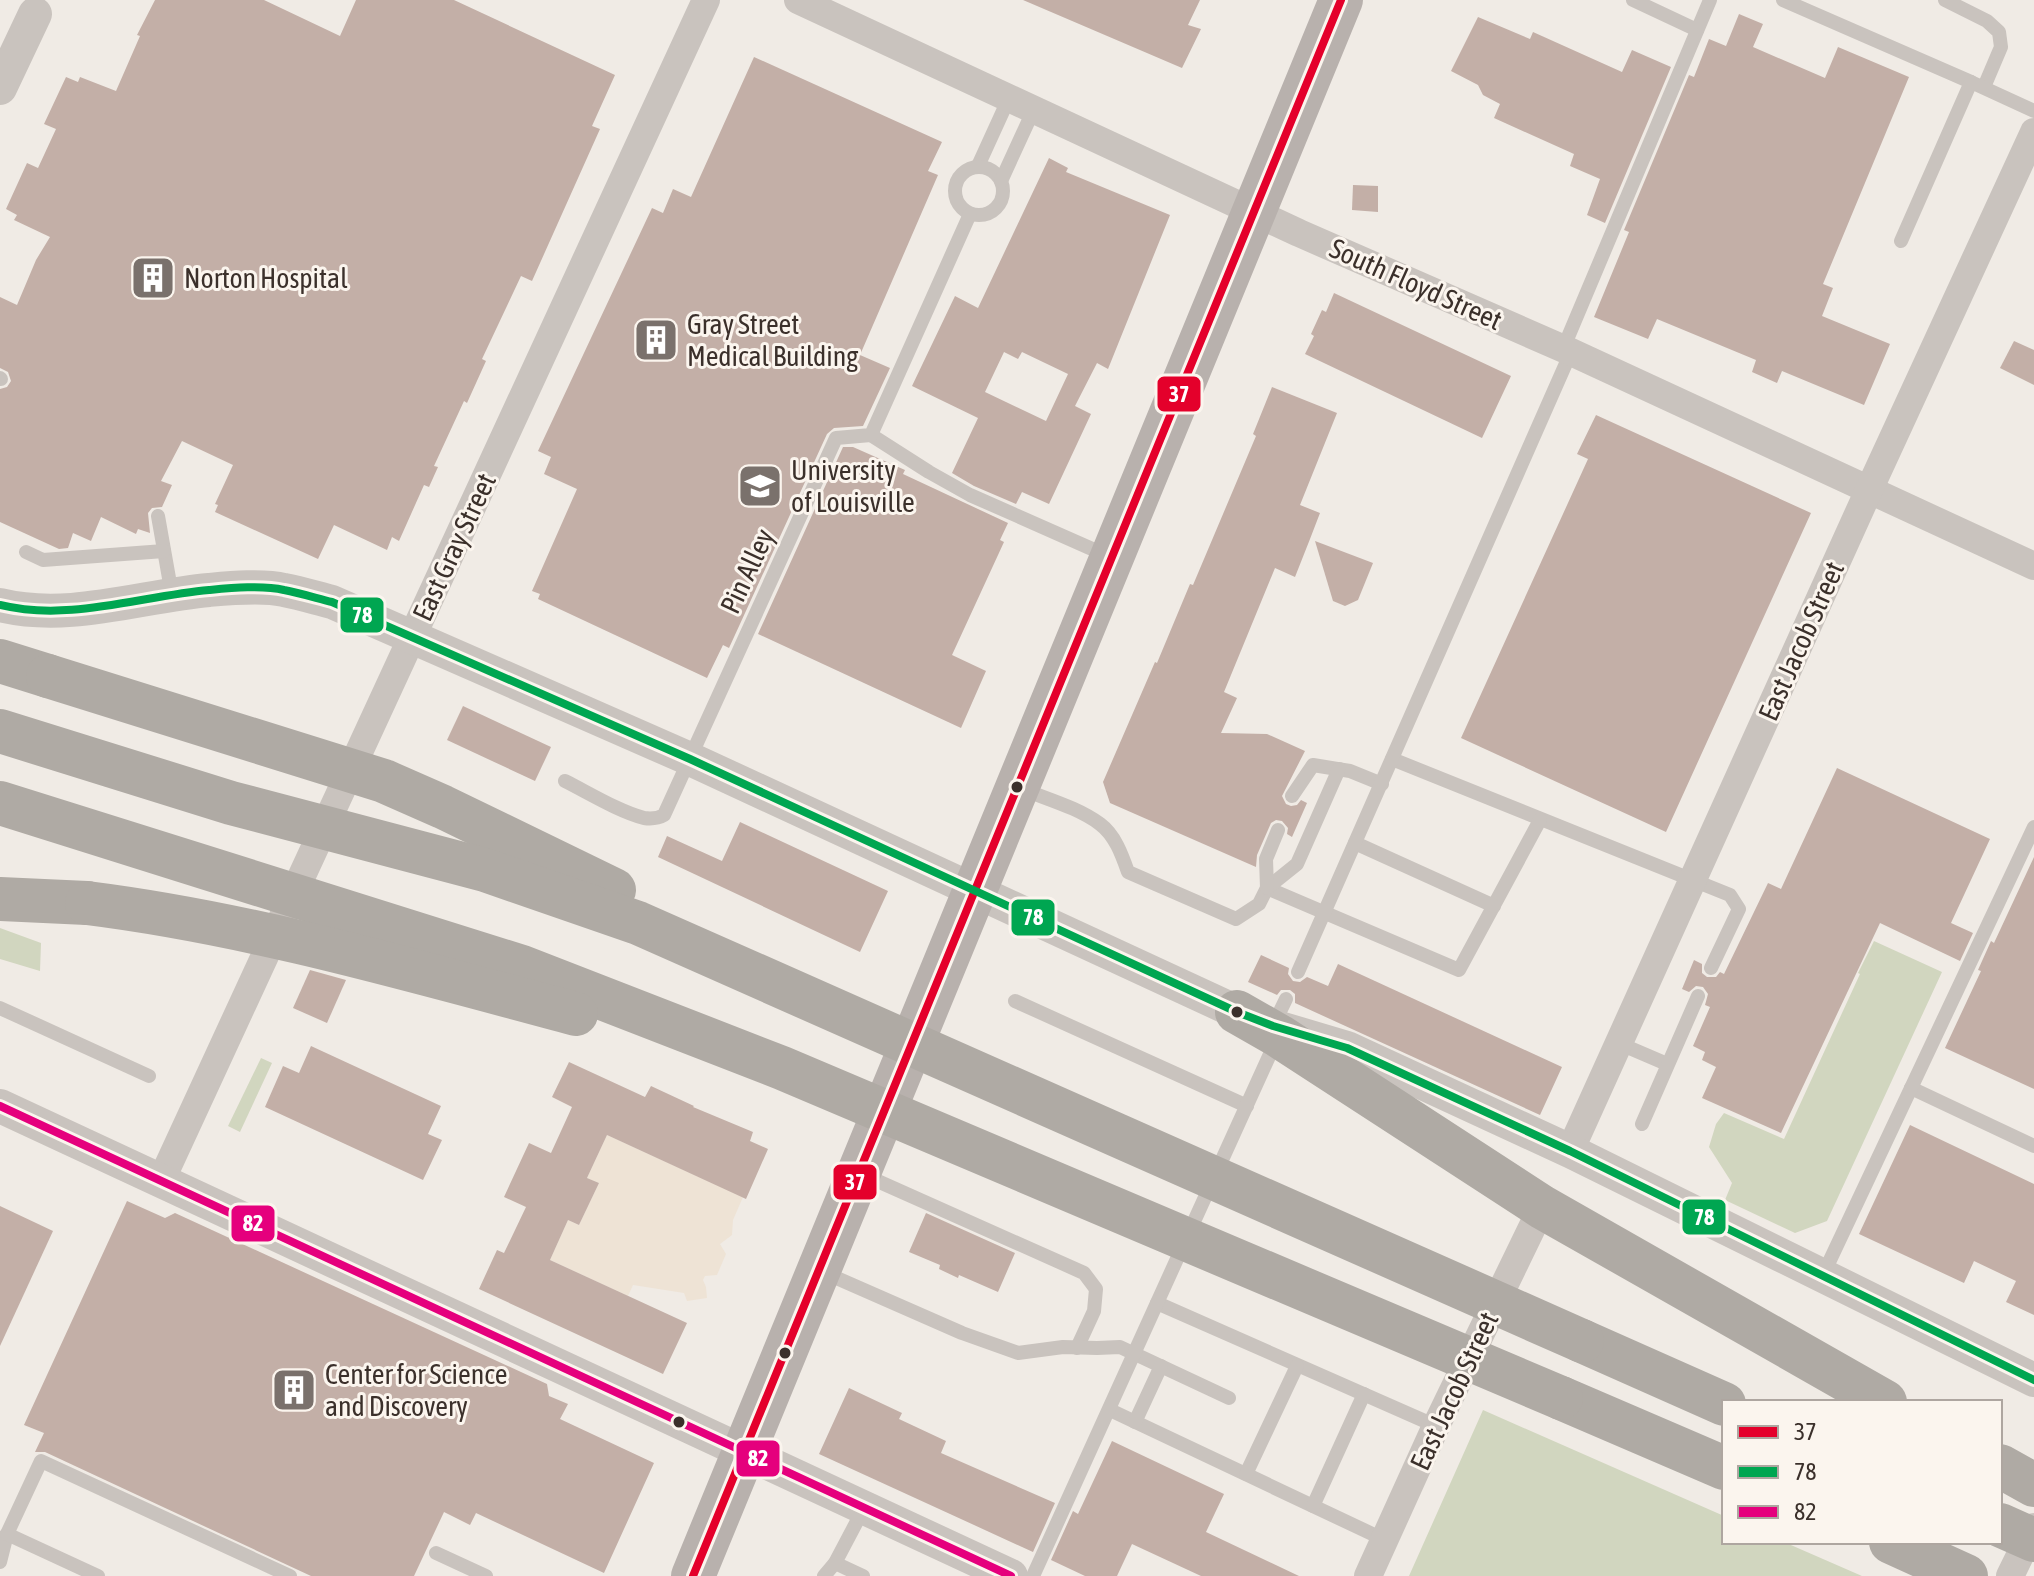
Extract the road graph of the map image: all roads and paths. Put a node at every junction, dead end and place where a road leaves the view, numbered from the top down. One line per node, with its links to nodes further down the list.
1 (706, 0): 30 (street, East Gray Street)
2 (798, 0): 12 (street, South Floyd Street)
3 (1341, 0): 17 (main road)
4 (1633, 0): 9 (lane)
5 (1710, 0): 9 (lane)
6 (1783, 0): 10 (lane)
7 (1945, 0): 10 (lane)
8 (35, 14): 11 (street)
9 (1697, 30): 20 (lane)
10 (1977, 85): 13 (lane); 19 (lane)
11 (0, 88)
12 (1022, 104): 15 (lane); 16 (lane); 17 (street, South Floyd Street)
13 (2034, 111)
14 (2034, 132): 22 (street, East Jacob Street)
15 (978, 166): 16 (lane); 18 (lane)
16 (1001, 181): 18 (lane)
17 (1254, 212): 20 (street, South Floyd Street); 26 (main road)
18 (970, 214): 21 (lane)
19 (1901, 241)
20 (1567, 350): 22 (street, South Floyd Street); 34 (lane)
21 (871, 435): 26 (lane); 33 (lane, Pin Alley)
22 (1869, 490): 27 (street, South Floyd Street); 45 (street, East Jacob Street)
23 (158, 516): 24 (lane)
24 (164, 551): 25 (lane); 28 (lane)
25 (26, 552)
26 (1112, 558): 38 (main road)
27 (2034, 566)
28 (172, 595): 29 (street); 30 (street)
29 (0, 605)
30 (412, 637): 33 (street); 69 (street, East Gray Street)
31 (0, 661): 57 (highway, bridge)
32 (0, 731): 57 (highway, bridge)
33 (690, 759): 36 (lane); 47 (street)
34 (1392, 759): 37 (lane); 41 (lane)
35 (1339, 769): 37 (lane); 39 (lane); 46 (lane)
36 (565, 781)
37 (1382, 784): 44 (lane)
38 (1017, 787): 46 (lane); 47 (main road)
39 (1292, 796)
40 (0, 803): 60 (highway, bridge)
41 (1540, 820): 45 (lane); 49 (lane)
42 (2034, 827): 62 (lane)
43 (1278, 830): 46 (lane)
44 (1355, 843): 49 (lane); 50 (lane)
45 (1692, 881): 51 (lane); 58 (street, East Jacob Street)
46 (1267, 888): 50 (lane)
47 (974, 891): 56 (street); 68 (main road)
48 (0, 899): 60 (highway, bridge)
49 (1494, 906): 50 (lane)
50 (1325, 912): 52 (lane)
51 (1711, 968)
52 (1298, 972)
53 (1698, 996): 59 (lane)
54 (1015, 1001): 64 (lane)
55 (0, 1008): 61 (lane)
56 (1269, 1018): 64 (lane); 67 (street); 70 (highway)
57 (864, 1023): 82 (highway, bridge)
58 (1618, 1043): 59 (lane); 67 (street, East Jacob Street)
59 (1667, 1064): 65 (lane)
60 (782, 1068): 87 (highway, bridge)
61 (149, 1076)
62 (1911, 1088): 66 (lane); 72 (lane)
63 (0, 1106): 69 (street)
64 (1247, 1106): 73 (lane)
65 (1642, 1124)
66 (2034, 1146)
67 (1570, 1151): 72 (street)
68 (858, 1173): 71 (main road); 74 (lane)
69 (161, 1181): 86 (street)
70 (1542, 1207): 81 (highway); 85 (street, East Jacob Street)
71 (819, 1271): 74 (lane); 86 (main road)
72 (1822, 1275): 78 (street)
73 (1157, 1303): 75 (lane); 77 (lane)
74 (1077, 1348): 75 (lane)
75 (1134, 1353): 76 (lane); 83 (lane)
76 (1161, 1366): 80 (lane); 84 (lane)
77 (1297, 1366): 79 (lane); 89 (lane)
78 (2034, 1380)
79 (1364, 1394): 85 (lane); 91 (lane)
80 (1229, 1398)
81 (1881, 1400)
82 (1722, 1403)
83 (1110, 1410): 84 (lane); 109 (lane)
84 (1135, 1422): 89 (lane)
85 (1436, 1426): 96 (street, East Jacob Street)
86 (744, 1452): 92 (street); 105 (main road)
87 (1722, 1467)
88 (2002, 1467): 90 (highway)
89 (1246, 1474): 91 (lane)
90 (2034, 1485)
91 (1313, 1506): 96 (lane)
92 (864, 1508): 101 (lane); 108 (street)
93 (2002, 1526): 97 (highway, bridge)
94 (2034, 1527): 112 (street)
95 (4, 1538): 100 (lane); 102 (lane); 103 (lane)
96 (1385, 1540): 110 (street, East Jacob Street)
97 (2034, 1540)
98 (1904, 1548): 111 (highway)
99 (436, 1553): 104 (lane)
100 (0, 1562)
101 (835, 1563): 106 (lane); 107 (lane)
102 (98, 1576)
103 (290, 1576)
104 (486, 1576)
105 (693, 1576)
106 (824, 1576)
107 (863, 1576)
108 (1011, 1576)
109 (1033, 1576)
110 (1368, 1576)
111 (1966, 1576)
112 (2010, 1576)

